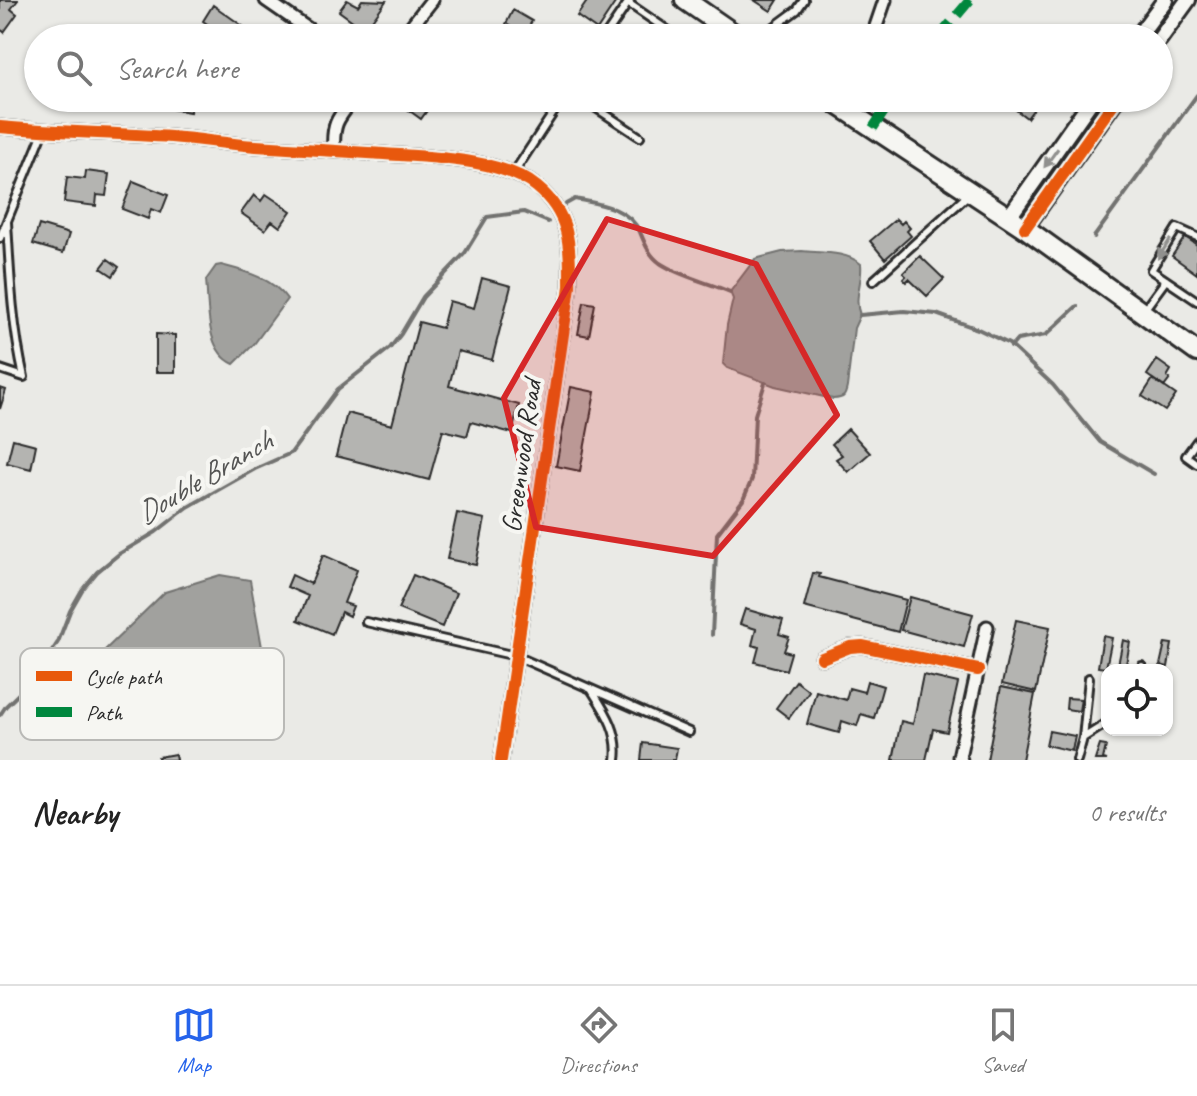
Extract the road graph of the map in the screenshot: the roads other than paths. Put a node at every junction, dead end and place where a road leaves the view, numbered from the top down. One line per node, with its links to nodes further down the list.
1 (266, 0): 9 (street)
2 (432, 0): 10 (street)
3 (685, 0): 13 (main road)
4 (804, 0): 14 (lane)
5 (885, 0): 15 (street)
6 (1165, 0): 16 (street)
7 (1188, 0): 17 (street)
8 (629, 2): 11 (lane); 12 (lane)
9 (301, 24)
10 (413, 24)
11 (614, 24)
12 (660, 24)
13 (710, 24)
14 (778, 24)
15 (877, 24)
16 (1147, 24)
17 (1171, 24)
18 (344, 112): 27 (street)
19 (555, 112): 28 (lane)
20 (602, 112): 26 (lane)
21 (861, 112): 29 (main road)
22 (1083, 112): 30 (street, one-way to 30)
23 (1107, 112): 32 (street)
24 (0, 127): 25 (street)
25 (44, 130): 27 (street); 31 (lane)
26 (640, 137)
27 (334, 150): 28 (street)
28 (517, 175): 45 (street, Greenwood Road)
29 (971, 192): 30 (main road); 36 (lane)
30 (1009, 217): 32 (main road)
31 (7, 222): 34 (lane); 40 (lane)
32 (1025, 228): 38 (main road)
33 (1197, 237): 35 (lane, one-way to 35)
34 (0, 238)
35 (1166, 280): 37 (lane); 38 (lane)
36 (873, 281)
37 (1197, 301)
38 (1142, 313): 39 (main road)
39 (1196, 349)
40 (0, 369)
41 (1197, 441): 42 (lane)
42 (1197, 464)
43 (366, 622): 45 (lane)
44 (987, 627): 47 (street)
45 (516, 656): 49 (lane); 53 (street, Greenwood Road)
46 (822, 658): 47 (street)
47 (978, 670): 55 (street)
48 (1089, 678): 52 (lane)
49 (591, 689): 51 (lane); 54 (lane)
50 (1101, 727): 52 (lane)
51 (689, 732)
52 (1083, 738): 56 (lane)
53 (501, 760)
54 (616, 760)
55 (961, 760)
56 (1077, 760)

